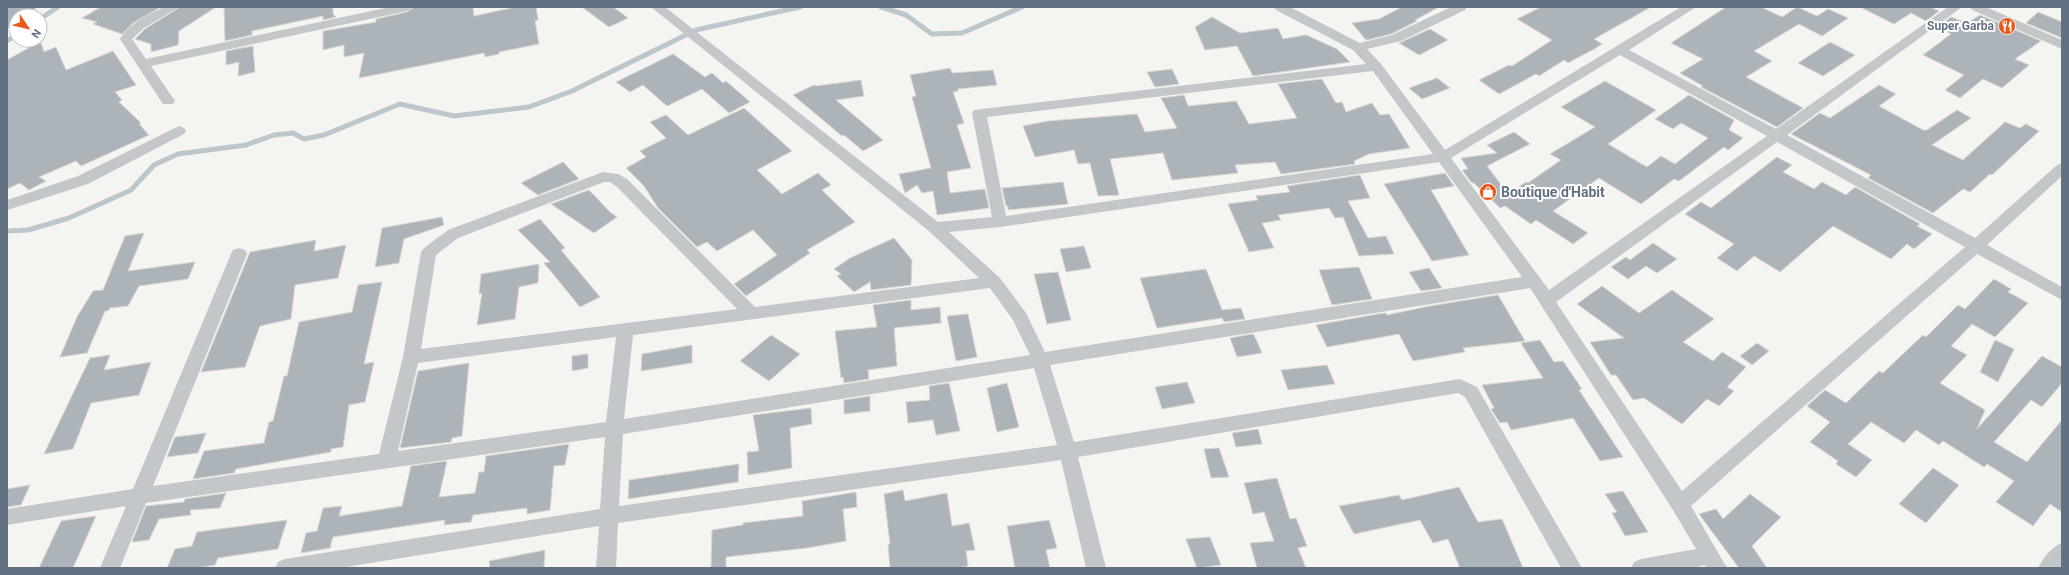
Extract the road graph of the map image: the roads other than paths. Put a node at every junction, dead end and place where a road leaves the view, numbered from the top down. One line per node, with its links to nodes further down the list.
1 (172, 7): 14 (street)
2 (350, 7): 10 (street)
3 (407, 7): 10 (street)
4 (1280, 7): 12 (street)
5 (1461, 7): 12 (street)
6 (1690, 7): 13 (street)
7 (1956, 7): 18 (street)
8 (1976, 7): 11 (street)
9 (664, 8): 23 (street)
10 (361, 17): 14 (street)
11 (2062, 45)
12 (1358, 47): 15 (street)
13 (1621, 50): 18 (street); 19 (street)
14 (143, 64): 16 (street)
15 (1376, 67): 19 (street); 22 (street)
16 (168, 101)
17 (179, 131): 21 (street)
18 (1776, 135): 24 (street); 29 (street)
19 (1443, 157): 22 (street); 26 (street)
20 (2062, 168): 24 (street)
21 (7, 205)
22 (1000, 222): 23 (street)
23 (934, 228): 27 (street)
24 (1976, 246): 28 (street); 38 (street)
25 (239, 254): 37 (street)
26 (1534, 281): 29 (street); 33 (street)
27 (994, 282): 30 (street); 33 (street)
28 (2062, 294)
29 (1547, 300): 38 (street)
30 (751, 313): 31 (street); 32 (street)
31 (625, 330): 32 (street); 34 (street)
32 (411, 357): 36 (street)
33 (1040, 359): 34 (street); 35 (street)
34 (614, 428): 36 (street); 39 (street)
35 (1068, 451): 39 (street); 46 (street); 47 (street)
36 (387, 460): 37 (street)
37 (140, 496): 40 (street); 43 (street)
38 (1680, 504): 42 (street)
39 (609, 516): 44 (street); 45 (street)
40 (7, 517)
41 (2062, 552): 49 (street)
42 (1713, 562): 48 (street)
43 (110, 568)
44 (285, 568)
45 (606, 568)
46 (1096, 568)
47 (1572, 568)
48 (1641, 568)
49 (2048, 568)

